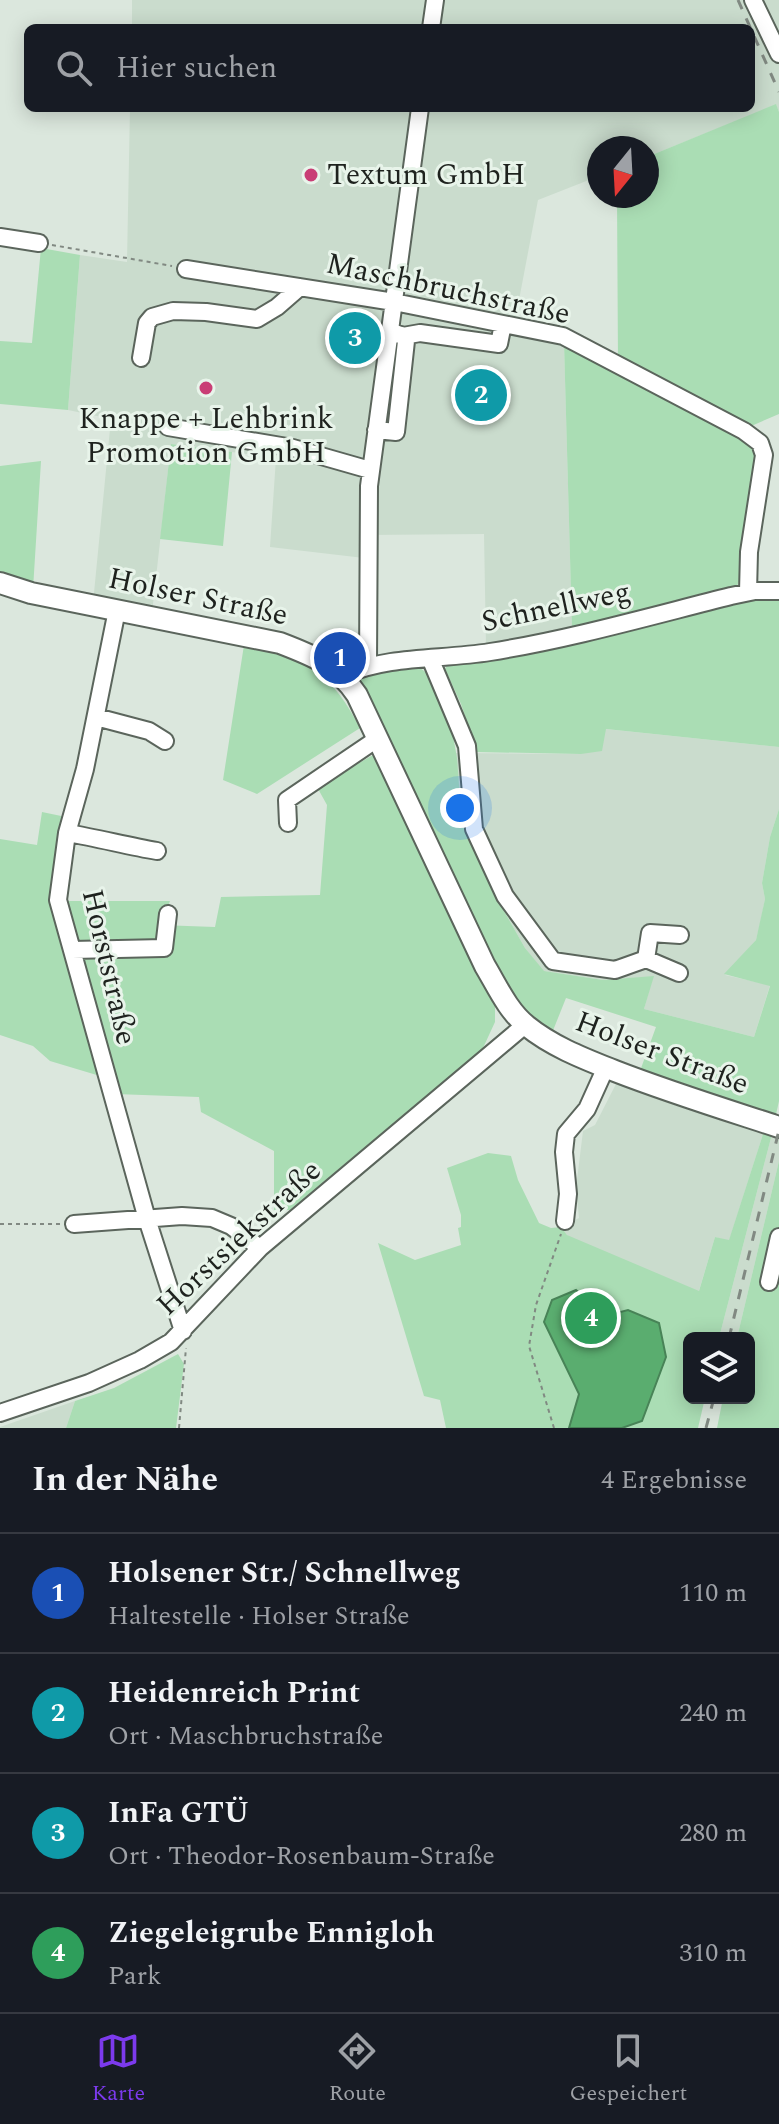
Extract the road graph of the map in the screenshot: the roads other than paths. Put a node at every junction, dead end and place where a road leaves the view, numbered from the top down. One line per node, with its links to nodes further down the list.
1 (435, 0): 3 (street)
2 (753, 0): 4 (street)
3 (432, 24)
4 (779, 54)
5 (419, 112): 10 (street)
6 (0, 237): 7 (street)
7 (39, 243)
8 (186, 269): 9 (street, Maschbruchstraße)
9 (300, 287): 10 (street, Maschbruchstraße); 13 (street)
10 (394, 302): 11 (street, Maschbruchstraße); 12 (street)
11 (503, 324): 12 (street); 18 (street, Maschbruchstraße)
12 (396, 333): 15 (street)
13 (141, 358)
14 (168, 427): 15 (street)
15 (370, 470): 21 (street)
16 (0, 583): 19 (main road, Holser Straße)
17 (779, 591): 18 (street, Schnellweg)
18 (748, 592): 20 (street, Schnellweg)
19 (117, 610): 22 (main road, Holser Straße); 23 (street, Horststraße)
20 (430, 658): 21 (street, Schnellweg); 32 (street)
21 (368, 665): 22 (street, Schnellweg)
22 (344, 675): 24 (main road, Holser Straße)
23 (96, 717): 25 (street); 27 (street, Horststraße)
24 (377, 739): 26 (street); 34 (main road, Holser Straße)
25 (165, 741)
26 (288, 823)
27 (67, 833): 28 (street); 31 (street, Horststraße)
28 (157, 851)
29 (168, 914): 31 (street)
30 (680, 935): 32 (street)
31 (72, 950): 37 (street, Horststraße)
32 (646, 959): 33 (street)
33 (679, 973)
34 (525, 1025): 35 (main road, Holser Straße); 41 (street, Horstsiekstraße)
35 (606, 1067): 36 (main road, Holser Straße); 38 (street)
36 (774, 1125)
37 (147, 1219): 39 (street); 41 (street); 43 (street, Horststraße)
38 (565, 1221)
39 (74, 1224)
40 (779, 1237): 42 (street)
41 (260, 1248): 43 (street, Horstsiekstraße)
42 (769, 1282)
43 (183, 1331): 44 (street, Horstsiekstraße)
44 (0, 1413)

